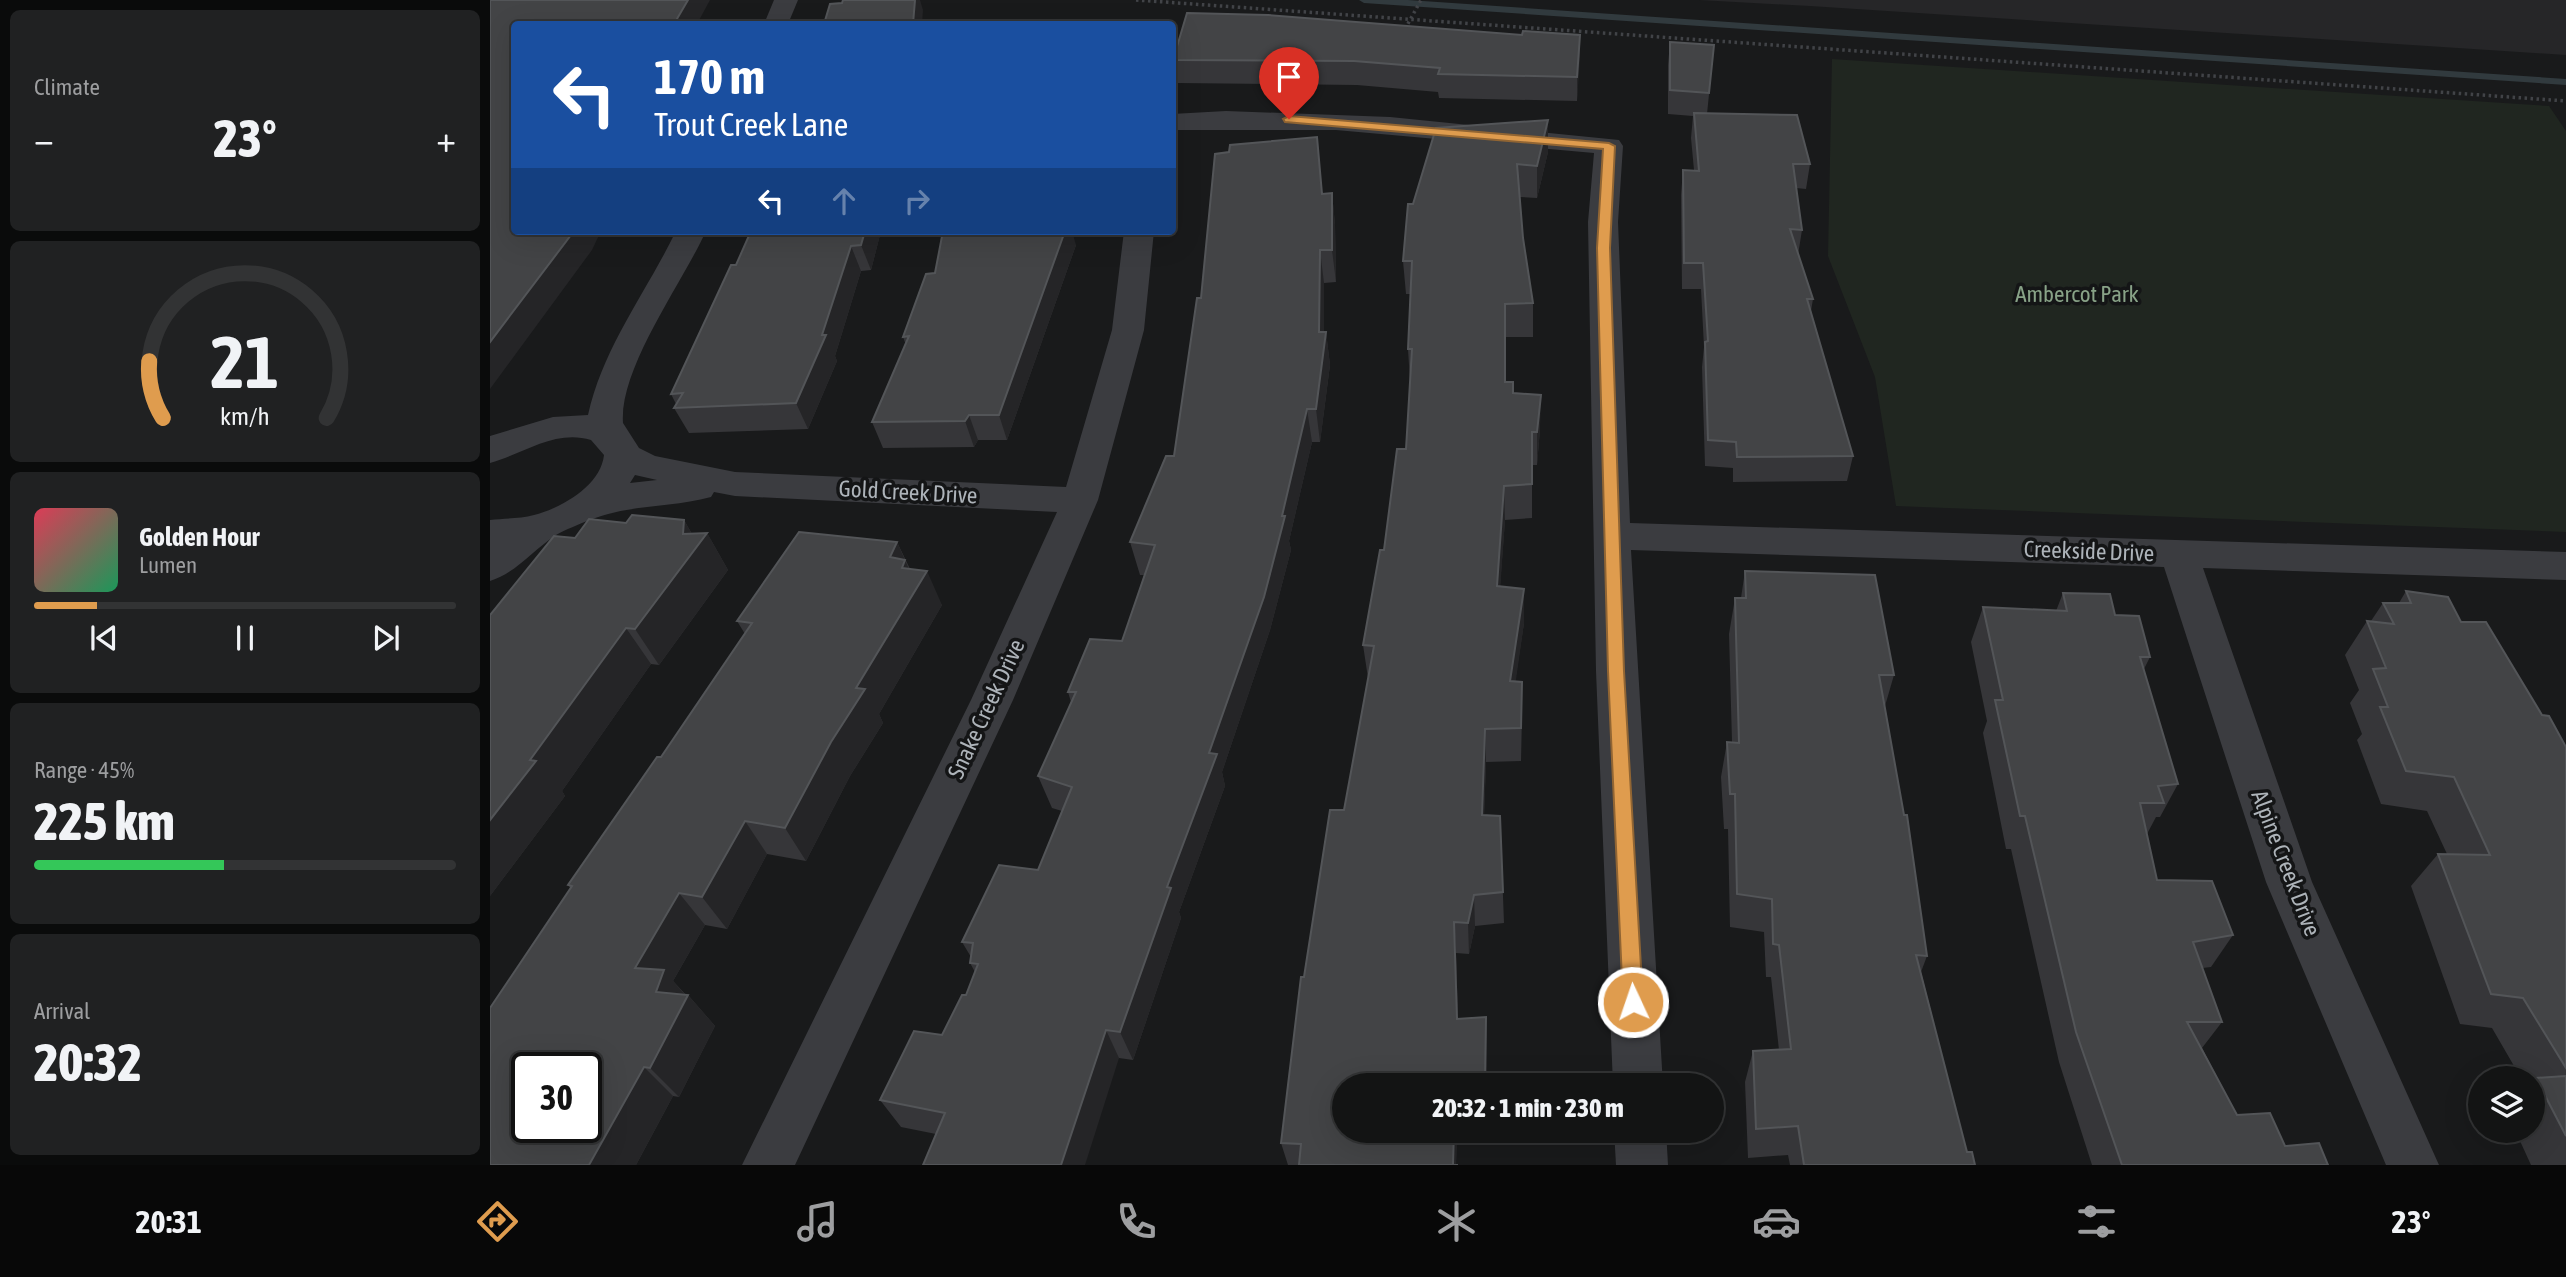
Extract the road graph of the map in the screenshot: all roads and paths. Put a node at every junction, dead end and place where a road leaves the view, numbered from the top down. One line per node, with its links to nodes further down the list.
1 (786, 0): 5 (street)
2 (1136, 0): 4 (path)
3 (1421, 0): 4 (path)
4 (1409, 20): 6 (path); 7 (path)
5 (777, 21)
6 (1404, 31)
7 (2566, 101)
8 (1176, 122): 18 (street)
9 (689, 235): 11 (street)
10 (1139, 235): 15 (street, Snake Creek Drive)
11 (622, 361): 12 (street); 13 (street)
12 (504, 443): 13 (street, Gold Creek Drive)
13 (617, 444): 14 (street, Gold Creek Drive); 16 (street)
14 (735, 484): 15 (street, Gold Creek Drive); 16 (street, Gold Creek Drive)
15 (1080, 500): 24 (street, Snake Creek Drive)
16 (563, 518): 17 (street); 21 (street)
17 (490, 533)
18 (1612, 536): 19 (street, Creekside Drive); 22 (street)
19 (2179, 554): 20 (street, Creekside Drive); 26 (street, Alpine Creek Drive)
20 (2566, 566)
21 (490, 567)
22 (1636, 1073)
23 (1641, 1143): 25 (street)
24 (768, 1165)
25 (1642, 1165)
26 (2413, 1165)

